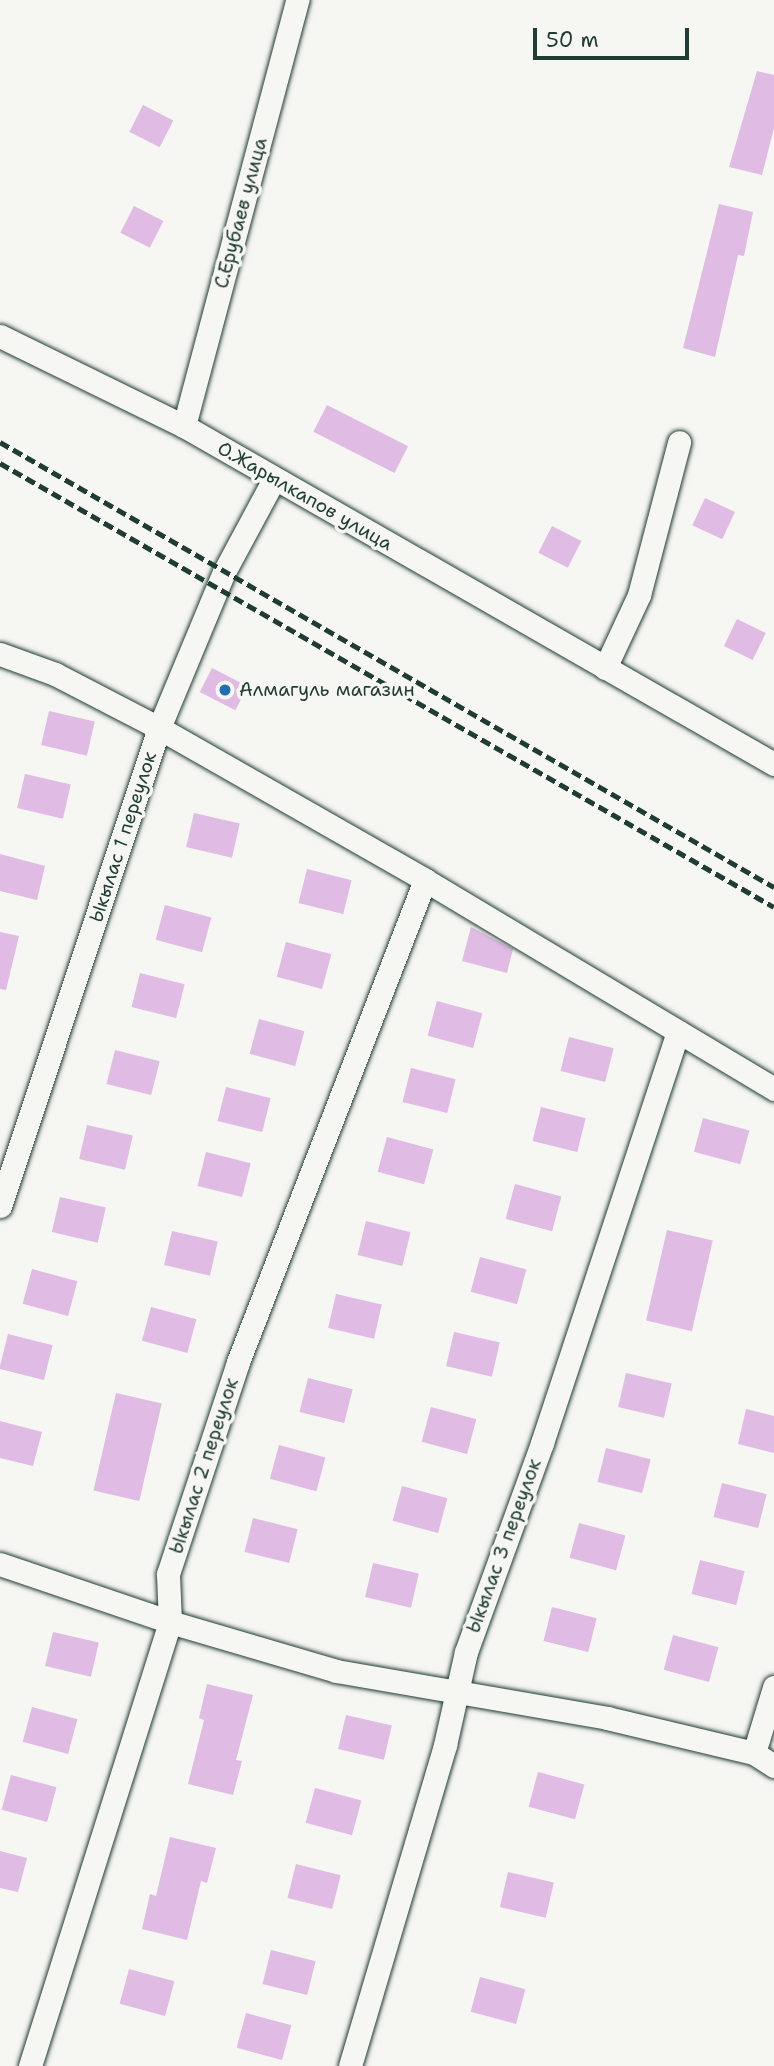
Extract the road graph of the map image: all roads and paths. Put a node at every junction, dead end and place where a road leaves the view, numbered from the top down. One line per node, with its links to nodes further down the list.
1 (297, 0): 3 (street, С.Ерубаев улица)
2 (0, 335): 3 (street, О.Жарылкапов улица)
3 (184, 426): 5 (street, О.Жарылкапов улица)
4 (679, 442): 7 (street)
5 (274, 479): 7 (street, О.Жарылкапов улица); 8 (street, Ыкылас 1 переулок)
6 (0, 654): 8 (street)
7 (605, 668): 9 (street, О.Жарылкапов улица)
8 (159, 728): 10 (street); 13 (street, Ыкылас 1 переулок)
9 (774, 764)
10 (425, 880): 11 (street); 15 (street, Ыкылас 2 переулок)
11 (678, 1032): 12 (street); 17 (street, Ыкылас 3 переулок)
12 (774, 1089)
13 (0, 1206)
14 (0, 1564): 15 (street)
15 (170, 1622): 17 (street); 20 (street, Ыкылас 2 переулок)
16 (774, 1687): 18 (street)
17 (456, 1695): 18 (street); 21 (street, Ыкылас 3 переулок)
18 (754, 1753): 19 (street)
19 (774, 1766)
20 (30, 2066)
21 (350, 2066)

